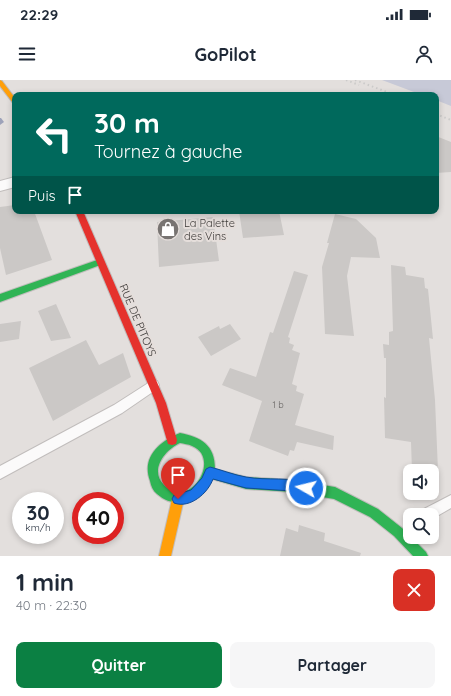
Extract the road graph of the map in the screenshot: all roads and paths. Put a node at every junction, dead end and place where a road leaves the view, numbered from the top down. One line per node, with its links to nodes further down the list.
1 (0, 82): 2 (street)
2 (12, 98)
3 (12, 183): 4 (street)
4 (0, 186)
5 (80, 214): 6 (street, RUE DE PITOYS)
6 (100, 262): 7 (street); 8 (street, RUE DE PITOYS)
7 (0, 298)
8 (153, 385): 9 (street, RUE DE PITOYS); 10 (lane)
9 (172, 440): 11 (street); 12 (street)
10 (0, 473)
11 (210, 473): 12 (street); 15 (street)
12 (178, 499): 17 (street)
13 (451, 501): 14 (lane)
14 (439, 508)
15 (403, 528)
16 (414, 544): 18 (street)
17 (165, 556)
18 (422, 556)

